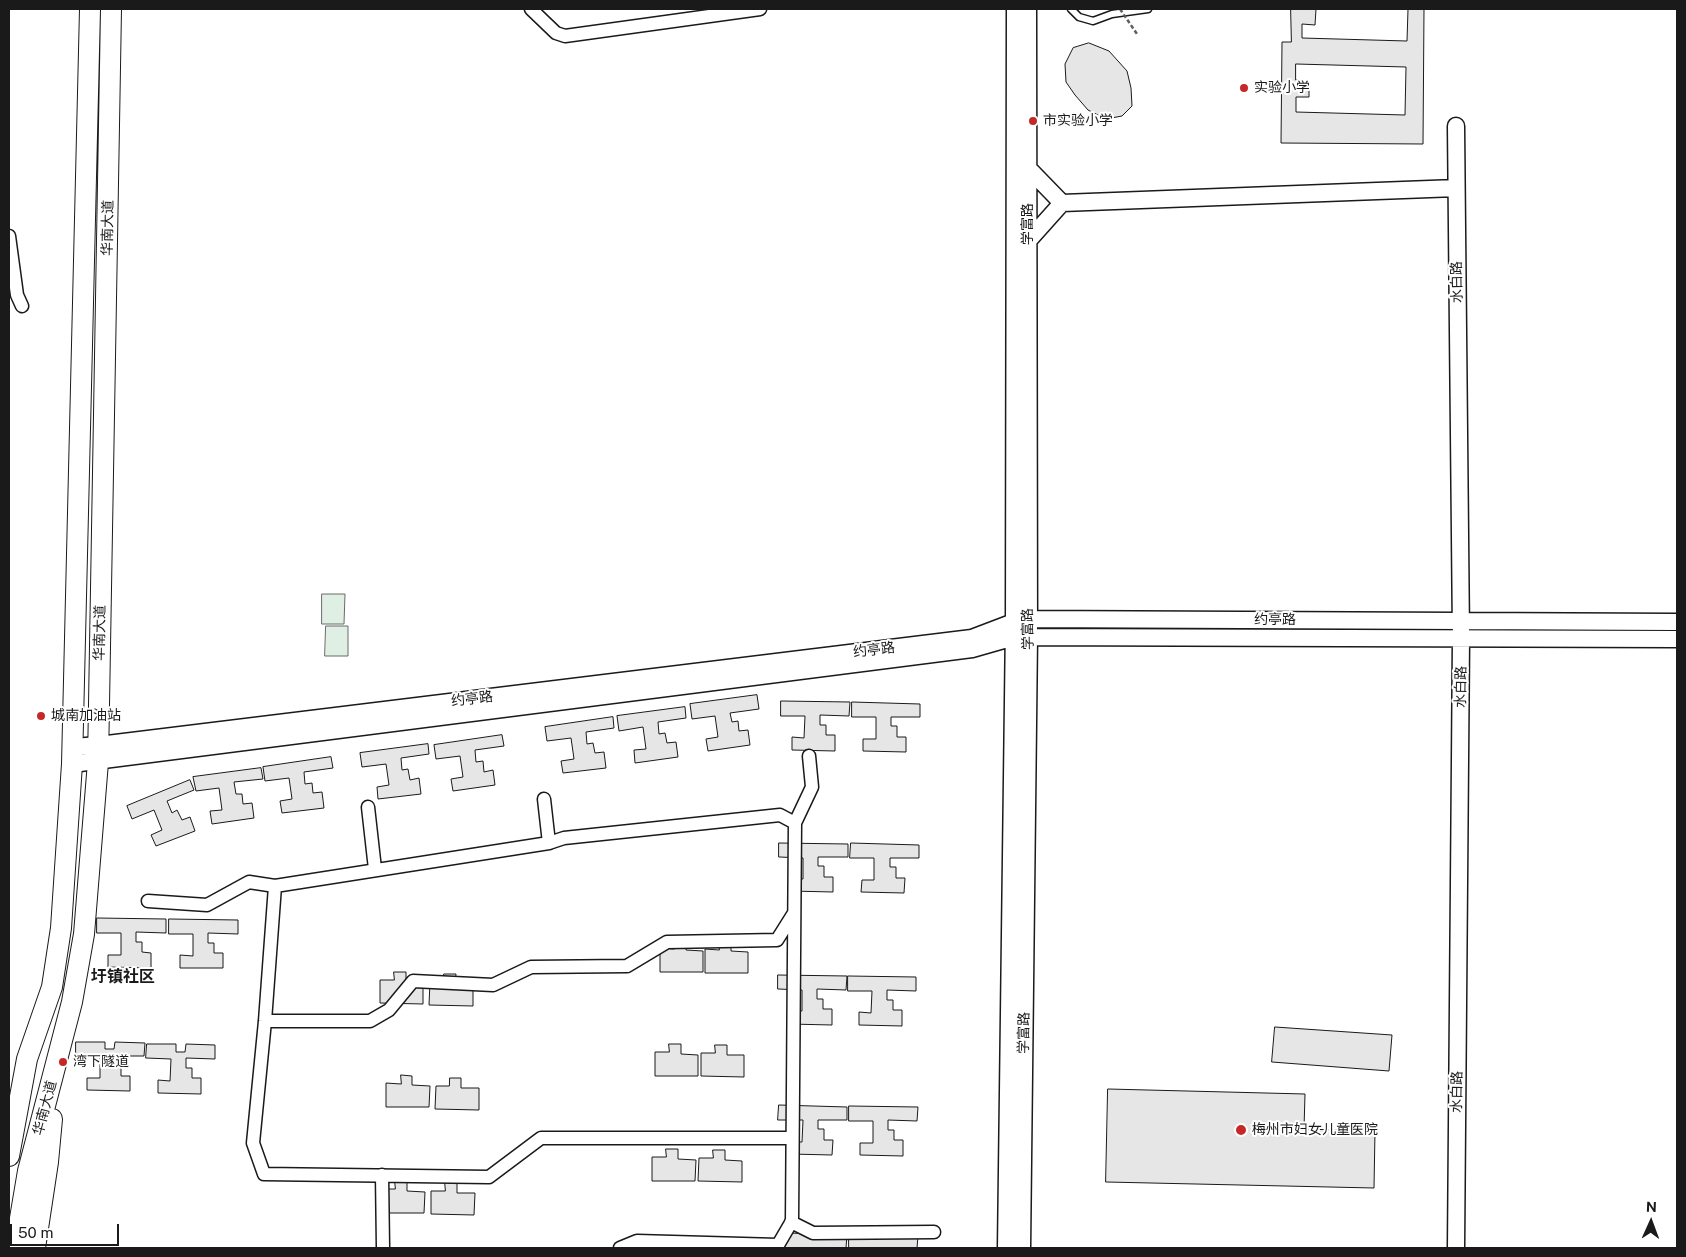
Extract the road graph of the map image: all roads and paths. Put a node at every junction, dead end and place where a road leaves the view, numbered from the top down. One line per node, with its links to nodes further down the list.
1 (90, 9): 24 (main road, 华南大道)
2 (111, 9): 23 (main road, 华南大道)
3 (531, 9): 4 (street)
4 (760, 9)
5 (1015, 9): 20 (street, 学富路)
6 (1028, 9): 12 (street, 学富路)
7 (1071, 9): 9 (lane)
8 (1120, 9): 10 (path, bridge)
9 (1148, 9)
10 (1137, 34)
11 (1456, 126): 13 (street, 水白路)
12 (1028, 168): 14 (street); 16 (street, 学富路)
13 (1456, 188): 14 (street); 18 (street, 水白路)
14 (1062, 203): 16 (street)
15 (9, 236): 17 (street)
16 (1028, 241): 20 (street, 学富路)
17 (22, 306)
18 (1461, 621): 19 (street, 约亭路); 20 (street, 约亭路); 21 (street, 水白路)
19 (1677, 622)
20 (1021, 629): 21 (street, 约亭路); 23 (street, 约亭路); 47 (street, 学富路); 48 (street, 学富路)
21 (1461, 638): 22 (street, 约亭路); 49 (street, 水白路)
22 (1677, 639)
23 (98, 754): 24 (street, 约亭路); 36 (main road, 华南大道)
24 (73, 755): 35 (main road, 华南大道)
25 (809, 756): 28 (street)
26 (544, 799): 29 (street)
27 (368, 807): 30 (street)
28 (795, 822): 29 (street); 33 (street)
29 (549, 843): 30 (street)
30 (375, 869): 31 (street)
31 (275, 886): 32 (street); 34 (street)
32 (148, 901)
33 (794, 913): 34 (street); 38 (street)
34 (265, 1021): 40 (street)
35 (28, 1060): 37 (main road); 39 (main road, 华南大道)
36 (58, 1060): 43 (main road, 华南大道); 44 (main road)
37 (9, 1099)
38 (792, 1138): 40 (street); 41 (street)
39 (9, 1156)
40 (382, 1176): 45 (street)
41 (791, 1222): 42 (street); 46 (street)
42 (934, 1232)
43 (15, 1248)
44 (35, 1248)
45 (383, 1248)
46 (620, 1248)
47 (1006, 1248)
48 (1022, 1248)
49 (1456, 1248)

